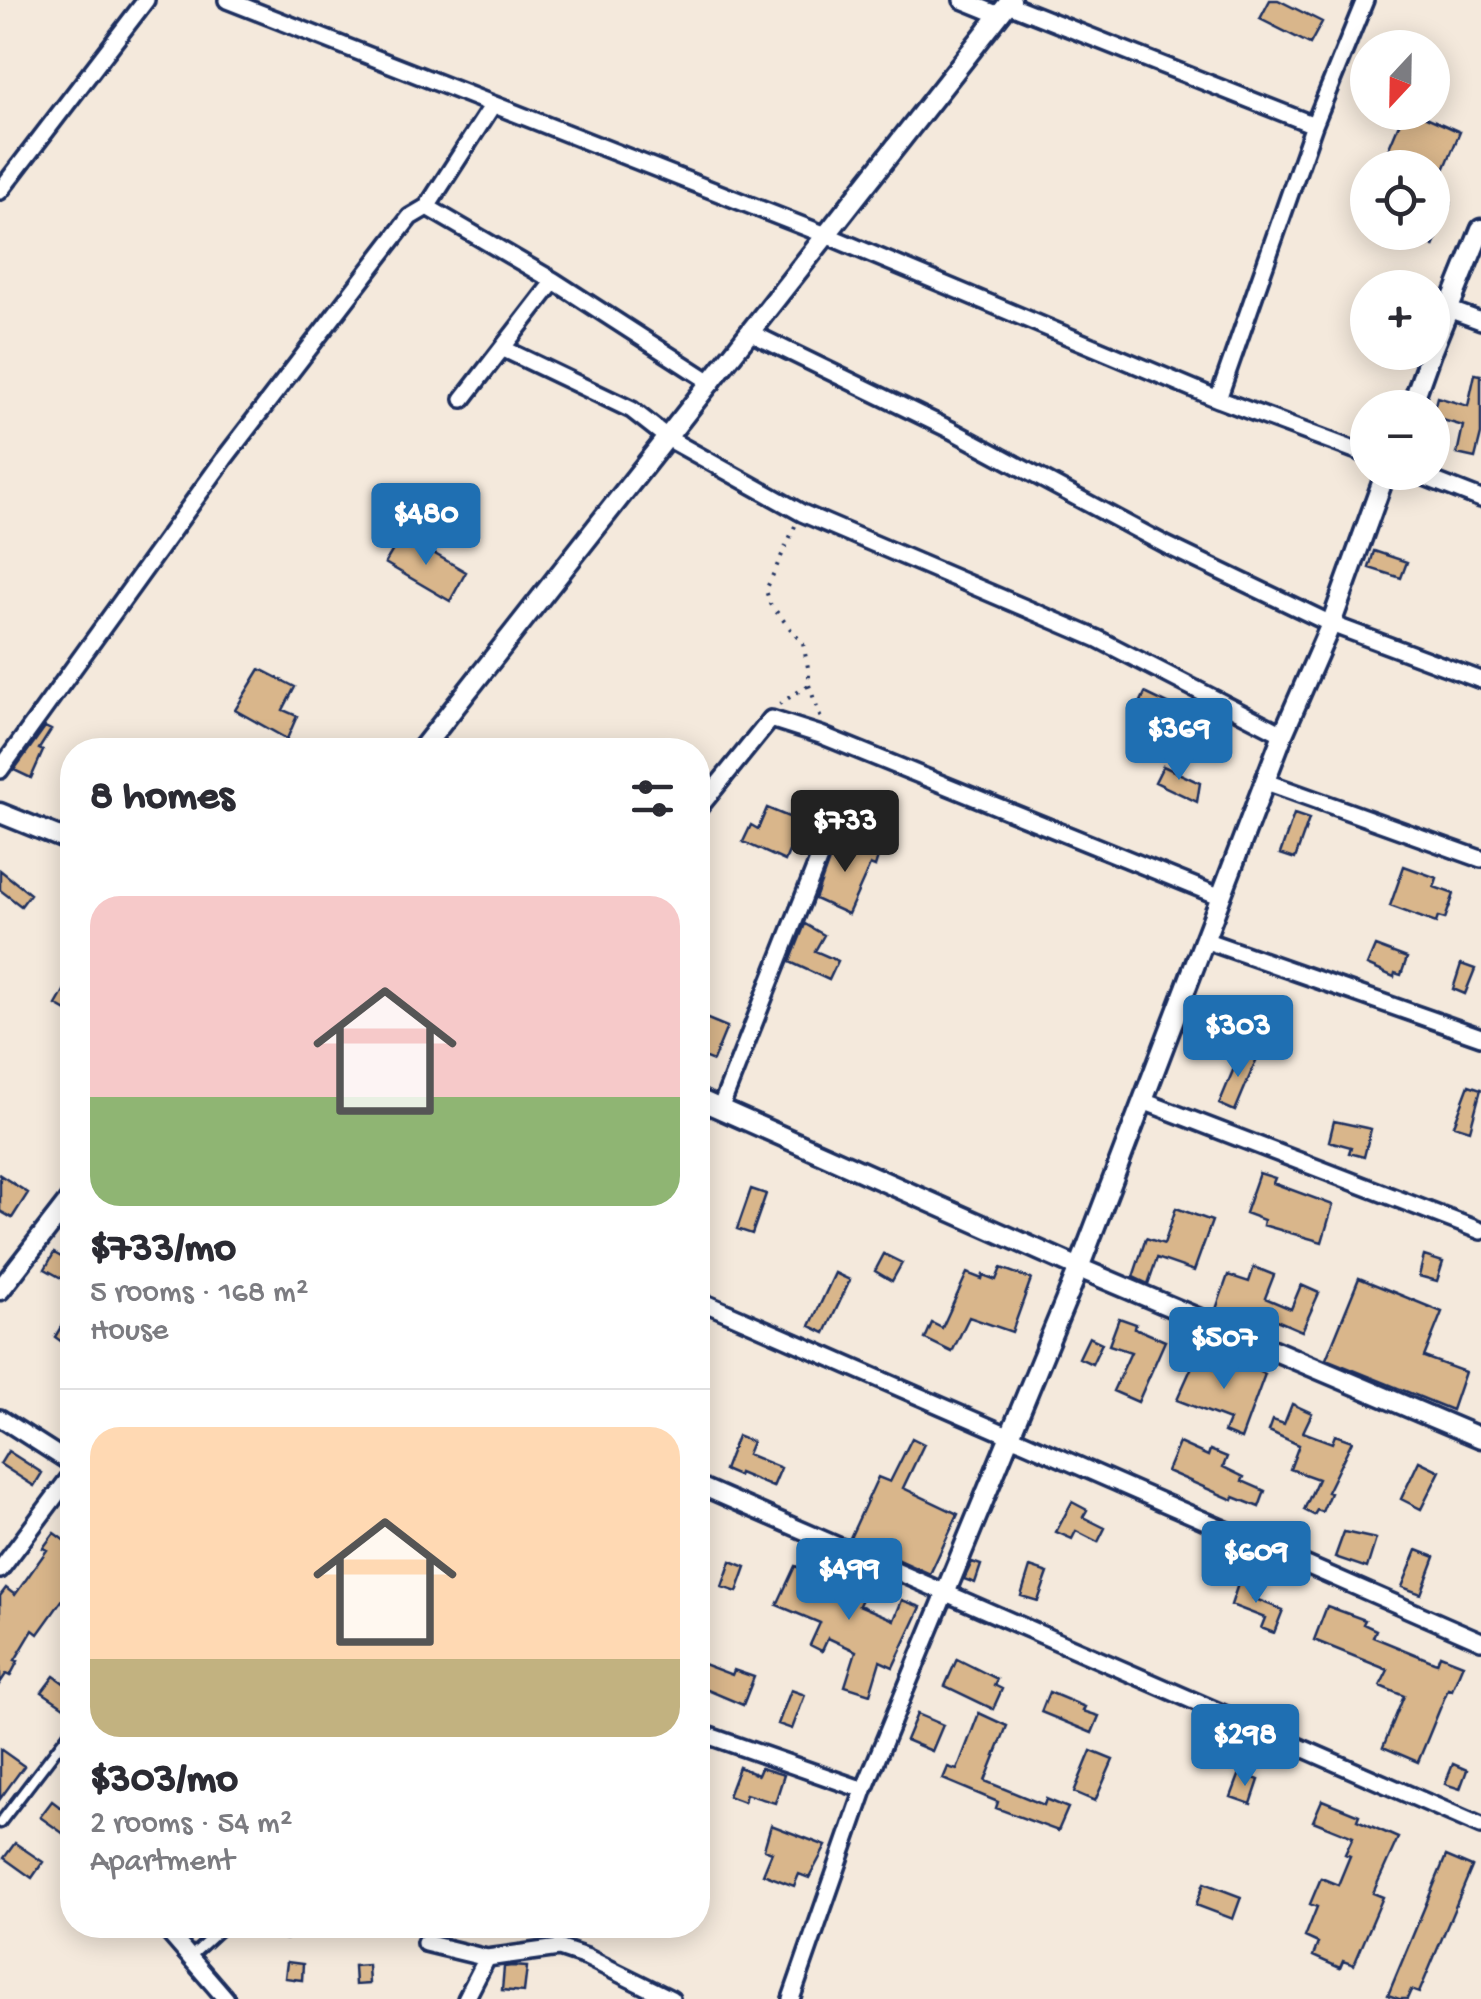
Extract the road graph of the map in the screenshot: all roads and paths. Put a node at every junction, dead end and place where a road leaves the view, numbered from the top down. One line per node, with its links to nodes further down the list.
1 (146, 0): 8 (street)
2 (226, 0): 6 (street)
3 (962, 0): 5 (street)
4 (1364, 0): 7 (street)
5 (1006, 6): 7 (street); 11 (street)
6 (492, 106): 9 (street); 11 (street)
7 (1314, 125): 19 (street)
8 (0, 190)
9 (427, 208): 12 (street); 34 (street)
10 (1481, 228): 13 (street)
11 (826, 235): 16 (street); 19 (street)
12 (554, 282): 17 (street); 18 (street)
13 (1450, 304)
14 (1450, 310): 15 (street)
15 (1481, 321)
16 (751, 333): 18 (street); 27 (street)
17 (504, 349): 20 (street); 21 (street)
18 (712, 383): 21 (street)
19 (1218, 398): 22 (street)
20 (463, 400)
21 (669, 438): 26 (street); 33 (street)
22 (1350, 449)
23 (1450, 487): 25 (street)
24 (1379, 490): 27 (street)
25 (1481, 499)
26 (802, 513): 29 (path); 31 (street)
27 (1330, 624): 28 (street); 31 (street)
28 (1481, 680)
29 (808, 685): 30 (path); 32 (path)
30 (771, 718): 32 (street); 36 (street)
31 (1283, 734): 35 (street)
32 (822, 735): 41 (street)
33 (431, 738)
34 (0, 770)
35 (1266, 782): 40 (street); 41 (street)
36 (710, 795)
37 (0, 813): 38 (street)
38 (60, 837)
39 (821, 853): 46 (street)
40 (1481, 859)
41 (1221, 897): 42 (street)
42 (1204, 940): 43 (street); 44 (street)
43 (1481, 1037)
44 (1143, 1101): 48 (street); 49 (street)
45 (710, 1104): 46 (street)
46 (720, 1109): 49 (street)
47 (60, 1223): 50 (street)
48 (1481, 1231)
49 (1079, 1268): 53 (street); 54 (street)
50 (0, 1290)
51 (710, 1305): 53 (street)
52 (0, 1418): 55 (street)
53 (1011, 1436): 59 (street); 60 (street)
54 (1481, 1438)
55 (60, 1456)
56 (60, 1490): 58 (street)
57 (710, 1490): 59 (street)
58 (0, 1570)
59 (946, 1591): 63 (street); 65 (street)
60 (1481, 1641)
61 (710, 1736): 63 (street)
62 (60, 1745): 64 (lane)
63 (864, 1790): 74 (street)
64 (0, 1823)
65 (1481, 1826)
66 (173, 1938): 69 (street)
67 (211, 1938): 69 (lane)
68 (425, 1943): 70 (street)
69 (190, 1957): 71 (street)
70 (487, 1958): 72 (street); 73 (street)
71 (226, 1999)
72 (466, 1999)
73 (671, 1999)
74 (792, 1999)

